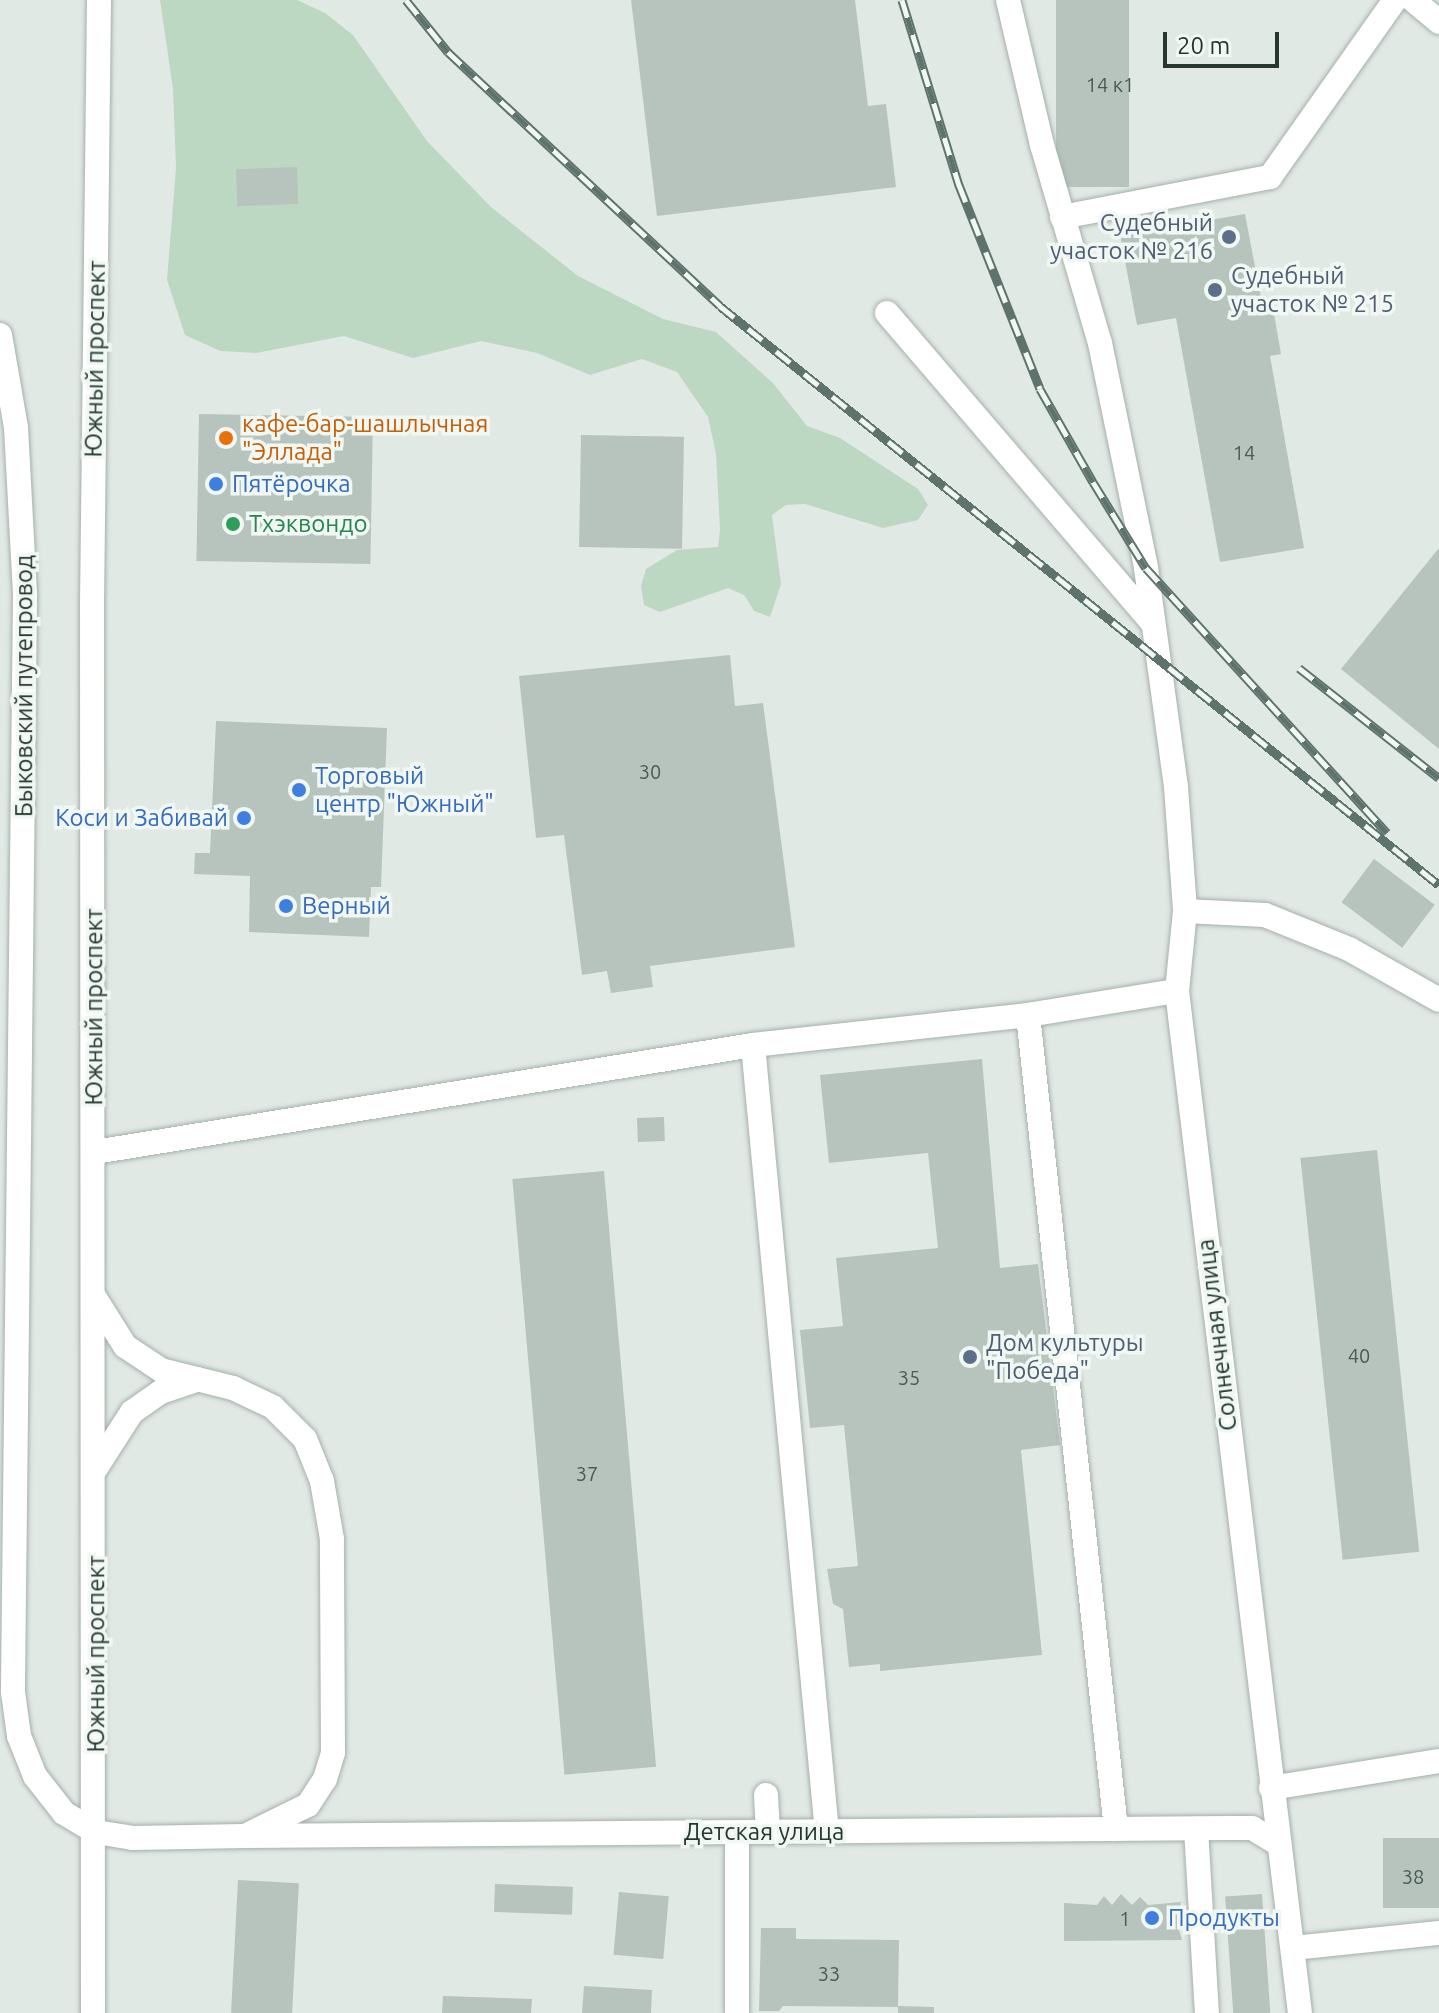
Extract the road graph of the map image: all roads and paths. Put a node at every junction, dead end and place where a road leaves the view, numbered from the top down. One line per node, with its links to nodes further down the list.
1 (99, 0): 15 (main road, Южный проспект)
2 (1008, 0): 6 (main road, Солнечная улица)
3 (1395, 0): 6 (main road)
4 (1413, 0): 5 (main road)
5 (1439, 22)
6 (1062, 217): 9 (main road, Солнечная улица)
7 (887, 313): 9 (main road)
8 (0, 335): 24 (main road, Быковский путепровод)
9 (1152, 622): 10 (main road, Солнечная улица)
10 (1185, 911): 11 (main road, Солнечная улица); 12 (main road)
11 (1177, 991): 13 (main road); 20 (main road, Солнечная улица)
12 (1439, 1000)
13 (1028, 1015): 14 (main road); 22 (main road)
14 (753, 1045): 15 (main road); 26 (main road)
15 (95, 1152): 16 (main road, Южный проспект)
16 (93, 1295): 17 (main road); 18 (main road, Южный проспект)
17 (198, 1379): 18 (main road); 28 (main road)
18 (95, 1472): 24 (main road, Южный проспект)
19 (1439, 1761): 20 (main road)
20 (1271, 1788): 29 (main road, Солнечная улица)
21 (766, 1795): 25 (main road)
22 (1116, 1829): 23 (main road, Детская улица); 26 (main road, Детская улица)
23 (1196, 1829): 29 (main road, Детская улица); 34 (main road)
24 (96, 1832): 28 (main road, Детская улица); 32 (main road, Южный проспект)
25 (768, 1832): 26 (main road, Детская улица); 27 (main road, Детская улица)
26 (827, 1832)
27 (737, 1833): 28 (main road, Детская улица); 33 (main road)
28 (245, 1836)
29 (1279, 1844): 31 (main road, Солнечная улица)
30 (1439, 1933): 31 (main road)
31 (1293, 1948): 35 (main road, Солнечная улица)
32 (93, 2013)
33 (737, 2013)
34 (1207, 2013)
35 (1300, 2013)

